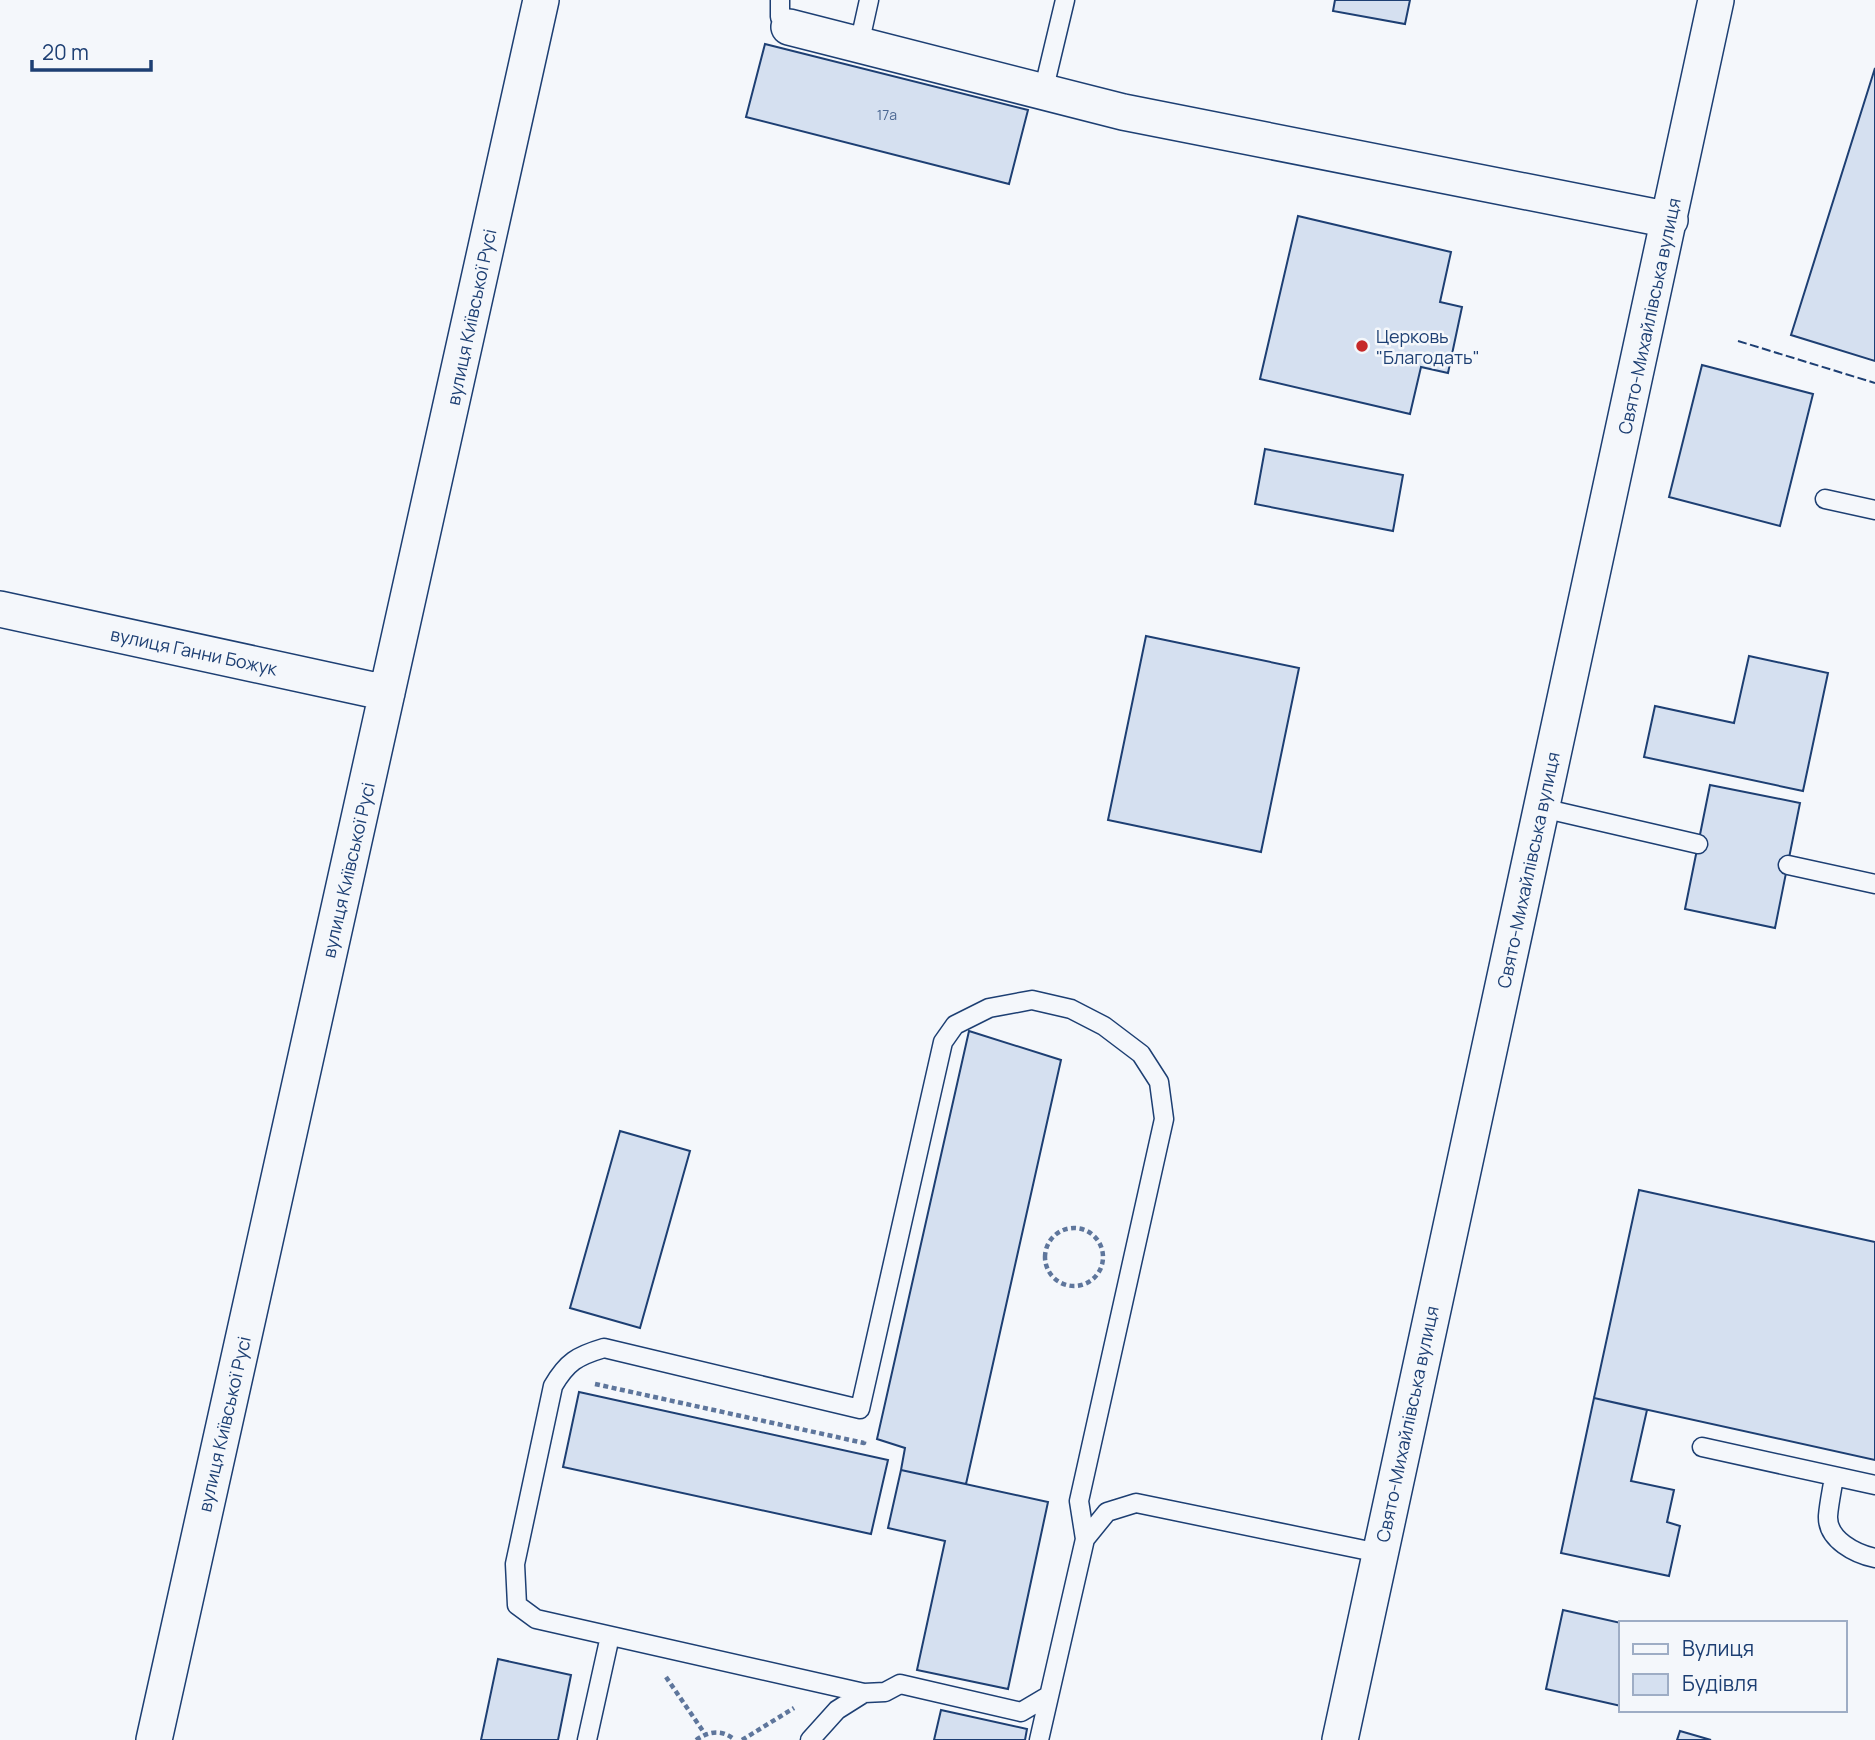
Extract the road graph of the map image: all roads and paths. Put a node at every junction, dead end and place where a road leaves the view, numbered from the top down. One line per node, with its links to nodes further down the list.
1 (541, 0): 12 (street, вулиця Київської Русі)
2 (869, 0): 6 (lane)
3 (1065, 0): 7 (lane)
4 (1716, 0): 8 (street, Свято-Михайлівська вулиця)
5 (785, 14): 6 (street)
6 (859, 45): 7 (street)
7 (1043, 92): 8 (street)
8 (1670, 220): 13 (street, Свято-Михайлівська вулиця)
9 (1825, 499): 10 (lane)
10 (1875, 510)
11 (0, 609): 12 (street, вулиця Ганни Божук)
12 (387, 694): 31 (street, вулиця Київської Русі)
13 (1542, 808): 14 (lane); 24 (street, Свято-Михайлівська вулиця)
14 (1698, 844)
15 (1788, 864): 16 (lane)
16 (1875, 884)
17 (1049, 1273): 17 (path)
18 (586, 1382): 19 (path)
19 (867, 1430)
20 (1702, 1447): 21 (lane)
21 (1834, 1477): 22 (lane); 25 (lane)
22 (1875, 1485)
23 (1085, 1539): 24 (lane); 26 (lane); 29 (lane)
24 (1379, 1553): 37 (street, Свято-Михайлівська вулиця)
25 (1875, 1558)
26 (610, 1636): 27 (lane); 32 (lane)
27 (642, 1643): 28 (lane); 30 (path)
28 (864, 1693): 29 (lane); 35 (lane)
29 (1048, 1696): 36 (lane)
30 (705, 1734): 33 (path); 34 (path)
31 (154, 1740)
32 (587, 1740)
33 (696, 1740)
34 (735, 1740)
35 (810, 1740)
36 (1039, 1740)
37 (1340, 1740)

